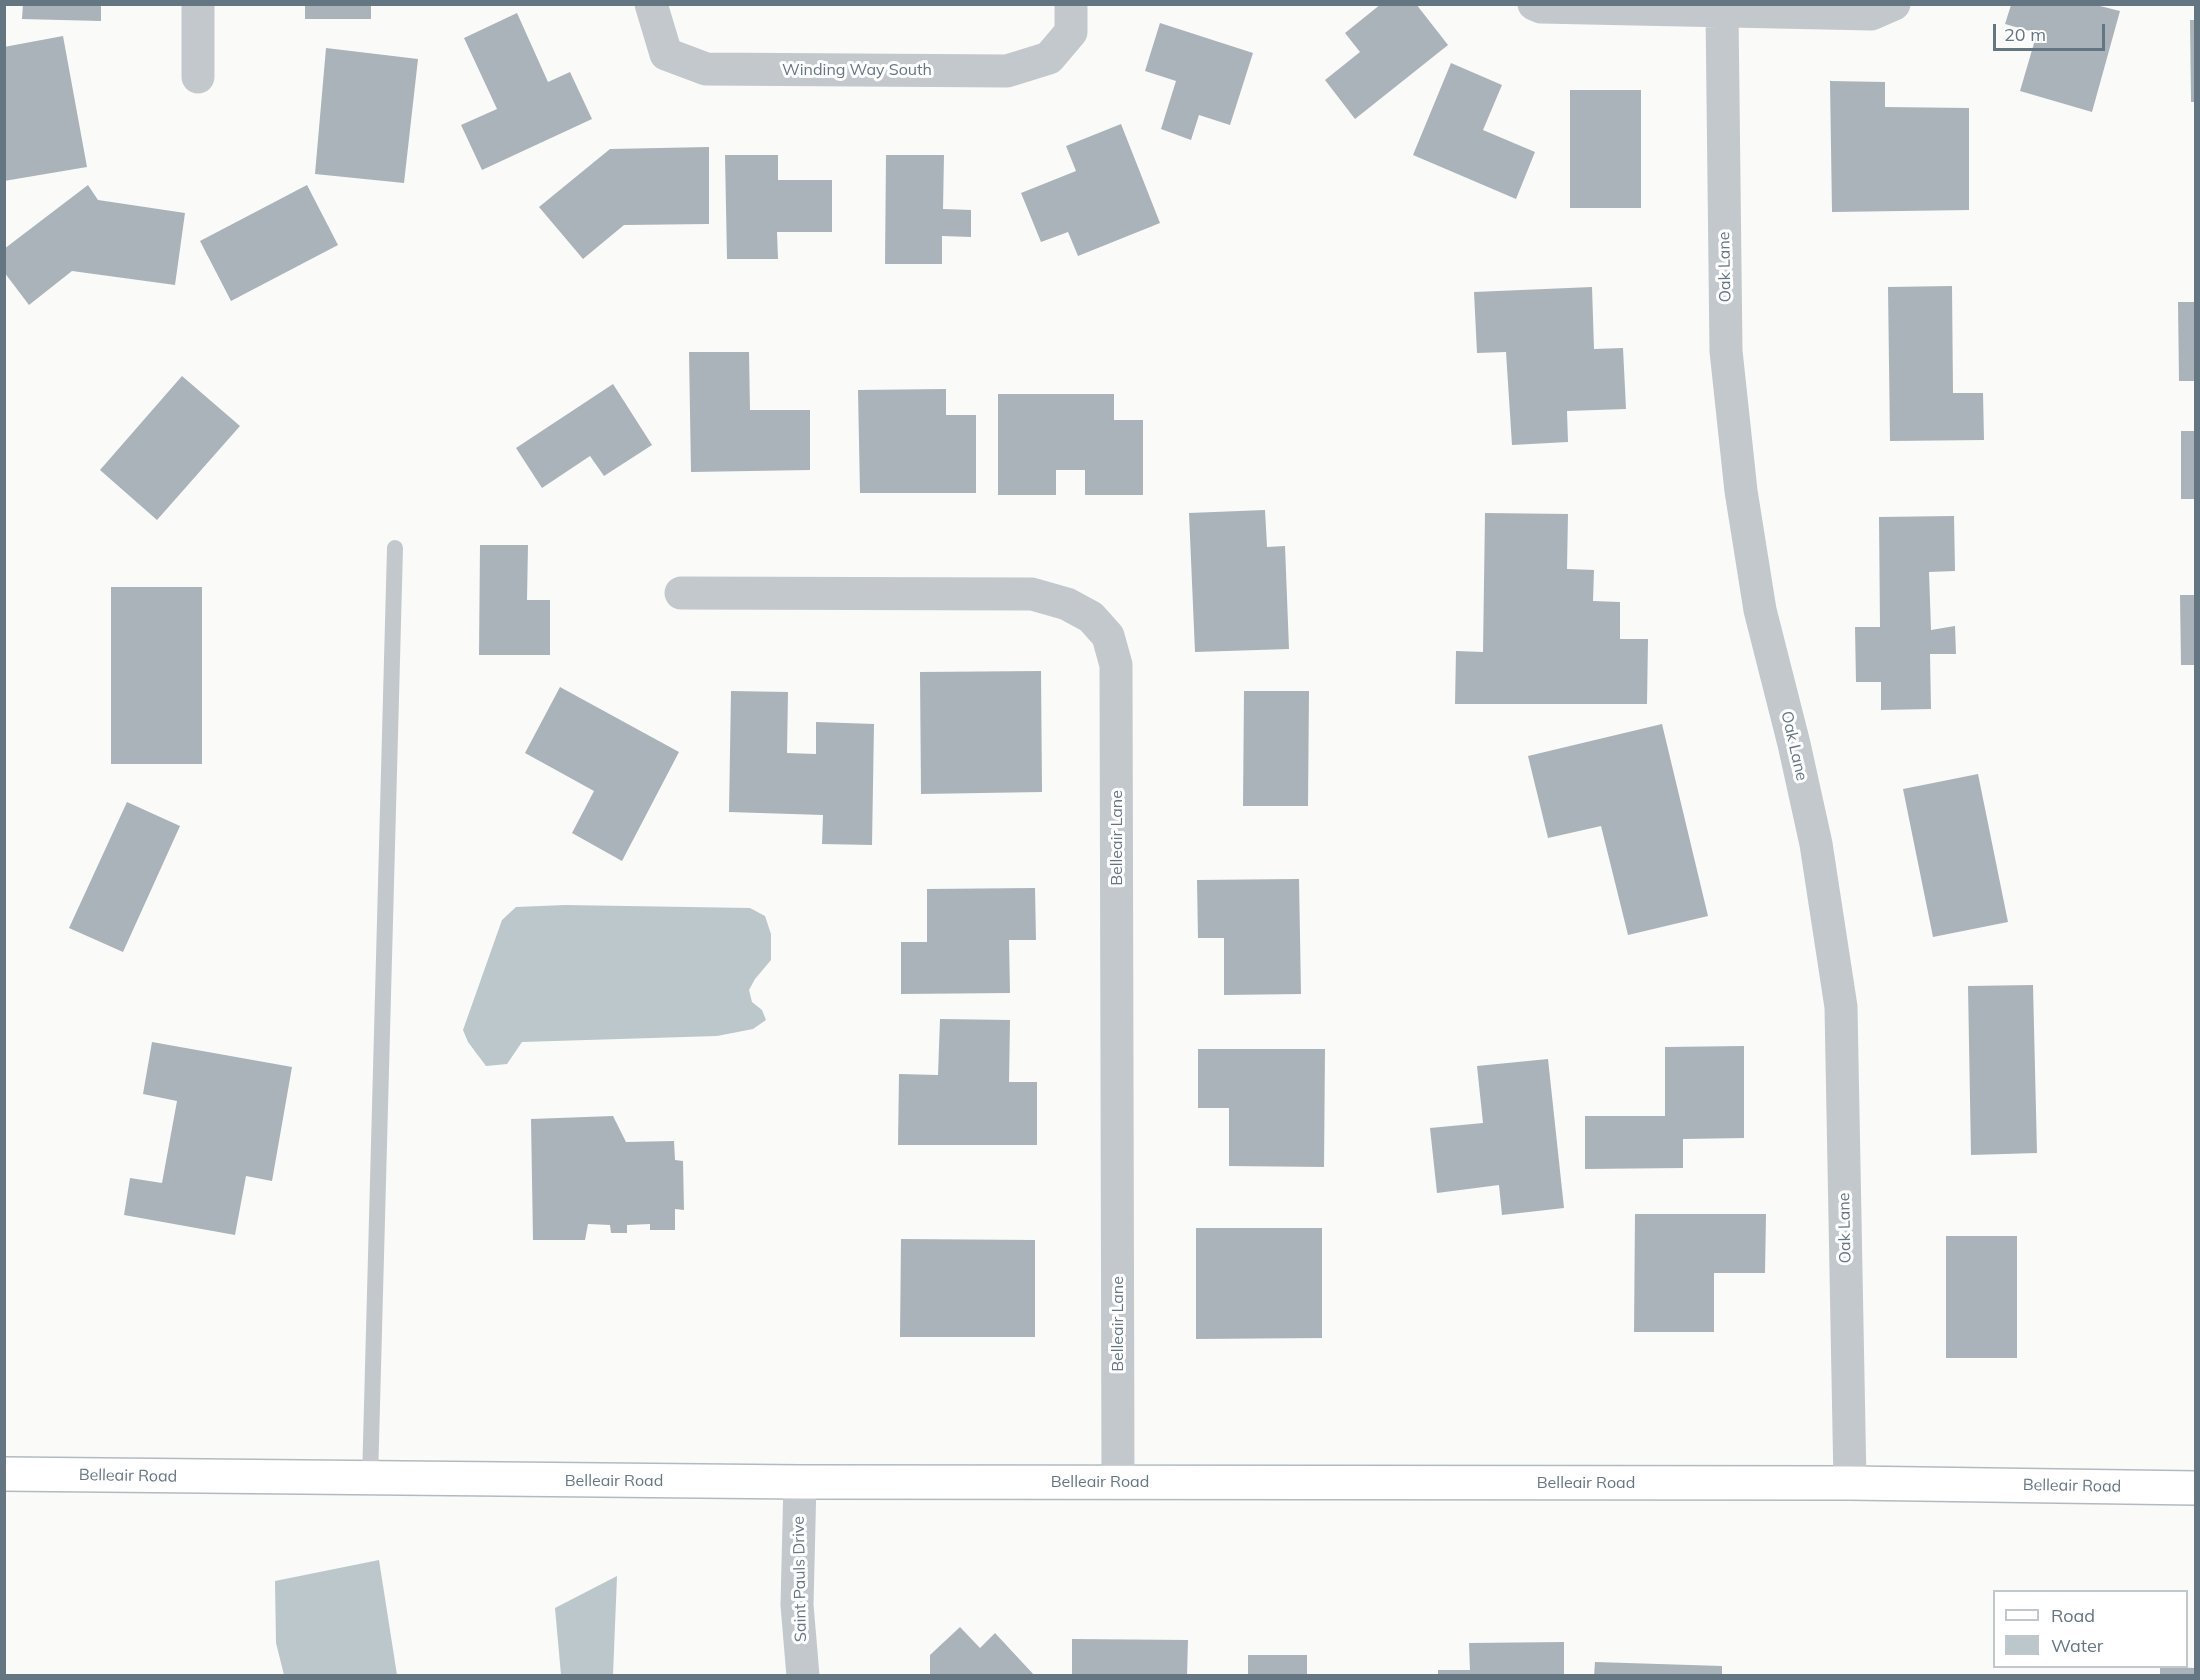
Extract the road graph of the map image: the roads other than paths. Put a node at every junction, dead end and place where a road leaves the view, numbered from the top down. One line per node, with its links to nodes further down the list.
1 (198, 4): 7 (street)
2 (651, 4): 3 (street, Winding Way South)
3 (1071, 4)
4 (1534, 4): 6 (street)
5 (1894, 4): 6 (street)
6 (1722, 12): 14 (street, Oak Lane)
7 (198, 77)
8 (395, 548): 11 (lane)
9 (681, 593): 13 (street, Belleair Lane)
10 (4, 1474): 11 (main road, Belleair Road)
11 (370, 1479): 12 (main road, Belleair Road)
12 (800, 1482): 13 (main road, Belleair Road); 16 (street, Saint Pauls Drive)
13 (1118, 1482): 14 (main road, Belleair Road)
14 (1850, 1483): 15 (main road, Belleair Road)
15 (2196, 1488)
16 (803, 1676)

